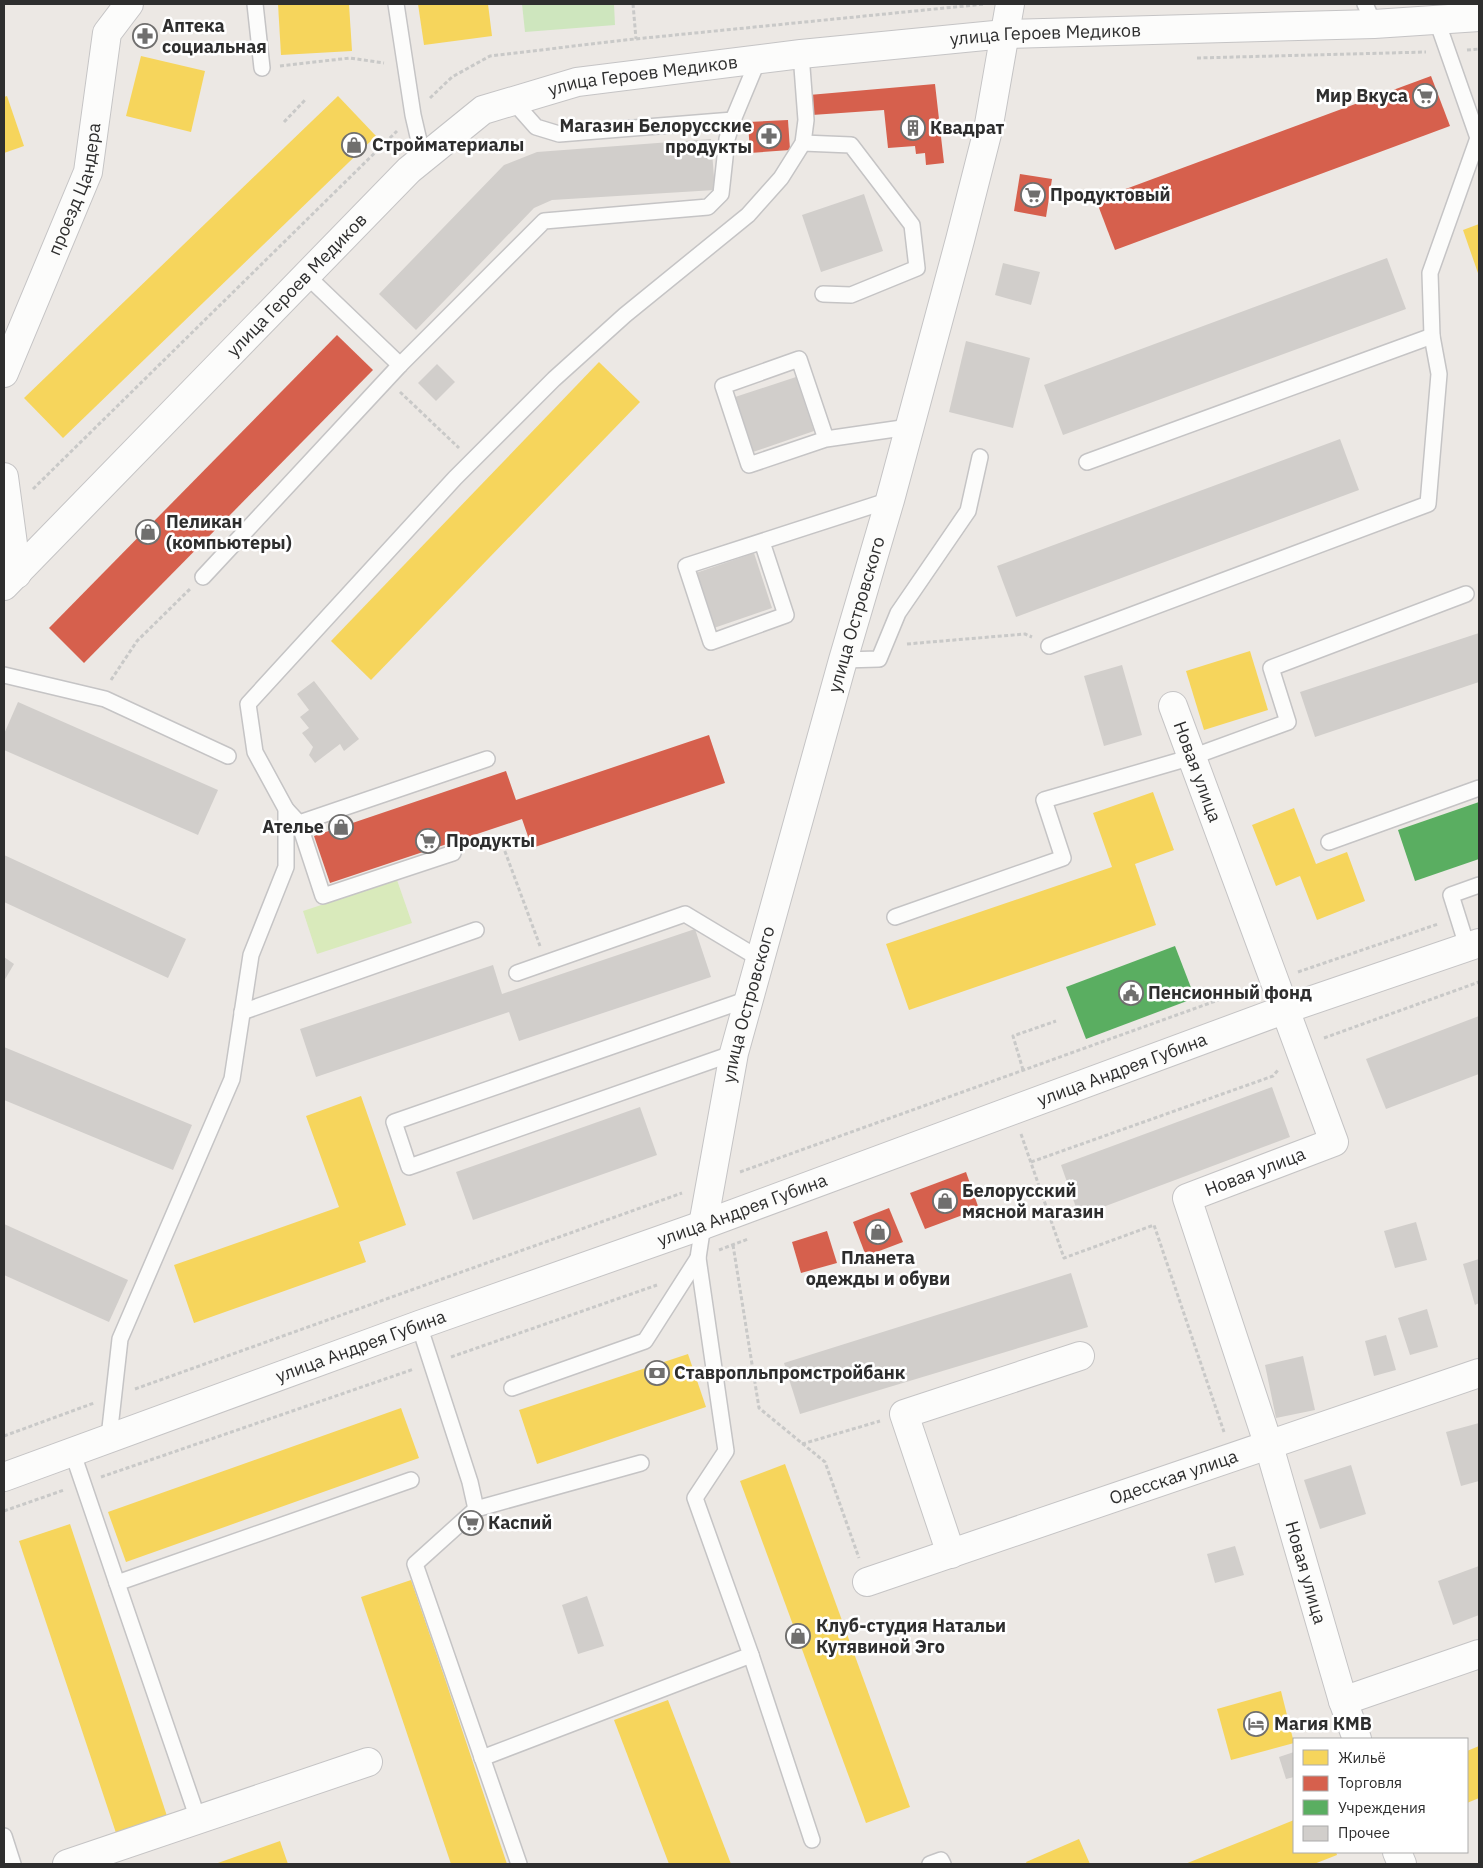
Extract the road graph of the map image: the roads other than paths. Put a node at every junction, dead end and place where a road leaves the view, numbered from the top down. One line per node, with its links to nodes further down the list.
1 (129, 4): 20 (street, проезд Цандера)
2 (256, 4): 11 (lane)
3 (396, 4): 15 (lane)
4 (1010, 4): 8 (street, улица Островского)
5 (1369, 14): 7 (street, улица Героев Медиков); 8 (street, улица Героев Медиков)
6 (1479, 17): 7 (street, улица Героев Медиков)
7 (1437, 21): 18 (lane)
8 (1005, 34): 9 (street, улица Героев Медиков); 21 (street, улица Островского)
9 (801, 54): 10 (street, улица Героев Медиков); 14 (lane)
10 (758, 60): 12 (street, улица Героев Медиков); 13 (lane)
11 (262, 68)
12 (512, 101): 13 (lane); 15 (street, улица Героев Медиков)
13 (733, 120): 19 (lane)
14 (803, 143): 17 (lane); 39 (lane)
15 (423, 158): 16 (street, улица Героев Медиков)
16 (306, 275): 19 (lane); 29 (street, улица Героев Медиков)
17 (823, 294)
18 (1432, 336): 24 (lane); 31 (lane)
19 (400, 365): 28 (lane)
20 (4, 373)
21 (909, 427): 22 (lane); 26 (street, улица Островского)
22 (826, 439): 22 (lane)
23 (980, 457): 32 (lane)
24 (1087, 462)
25 (4, 477): 29 (street)
26 (890, 500): 27 (lane); 32 (street, улица Островского)
27 (762, 542): 27 (lane)
28 (203, 576)
29 (10, 580)
30 (1466, 594): 36 (lane)
31 (1049, 646)
32 (843, 660): 47 (street, улица Островского)
33 (4, 674): 35 (lane)
34 (1173, 706): 36 (street, Новая улица)
35 (228, 756)
36 (1192, 757): 44 (lane); 50 (street, Новая улица)
37 (487, 759): 40 (lane)
38 (1479, 788): 41 (lane)
39 (286, 809): 40 (lane); 51 (lane)
40 (299, 823): 42 (lane)
41 (1329, 842)
42 (453, 853)
43 (1479, 885): 46 (lane)
44 (896, 917)
45 (476, 930): 51 (lane)
46 (1473, 944): 50 (street, улица Андрея Губина)
47 (760, 959): 48 (lane); 49 (street, улица Островского)
48 (517, 973)
49 (748, 999): 52 (street, улица Островского); 52 (lane)
50 (1286, 1009): 53 (street, улица Андрея Губина); 60 (street, Новая улица)
51 (242, 1012): 59 (lane)
52 (734, 1053): 53 (street, улица Островского)
53 (703, 1225): 54 (lane); 55 (street, улица Андрея Губина)
54 (698, 1258): 58 (lane); 70 (lane)
55 (419, 1325): 59 (street, улица Андрея Губина); 65 (lane)
56 (1080, 1356): 66 (street)
57 (1479, 1373): 60 (street, Одесская улица)
58 (512, 1388)
59 (109, 1437): 61 (street, улица Андрея Губина)
60 (1269, 1446): 66 (street, Одесская улица); 71 (street, Новая улица)
61 (72, 1451): 63 (street, улица Андрея Губина); 68 (lane)
62 (640, 1462): 65 (lane)
63 (4, 1476)
64 (411, 1480): 68 (lane)
65 (476, 1508): 73 (lane)
66 (951, 1554): 67 (street, Одесская улица)
67 (867, 1582)
68 (117, 1583): 75 (lane)
69 (1479, 1654): 71 (street)
70 (751, 1655): 73 (lane); 77 (lane)
71 (1343, 1701): 72 (street, Новая улица)
72 (1357, 1738)
73 (482, 1758): 80 (lane)
74 (368, 1762): 75 (street)
75 (198, 1819): 79 (street)
76 (4, 1836): 78 (lane)
77 (812, 1840)
78 (13, 1864)
79 (67, 1864)
80 (519, 1864)
81 (930, 1864): 82 (lane)
82 (943, 1864)

